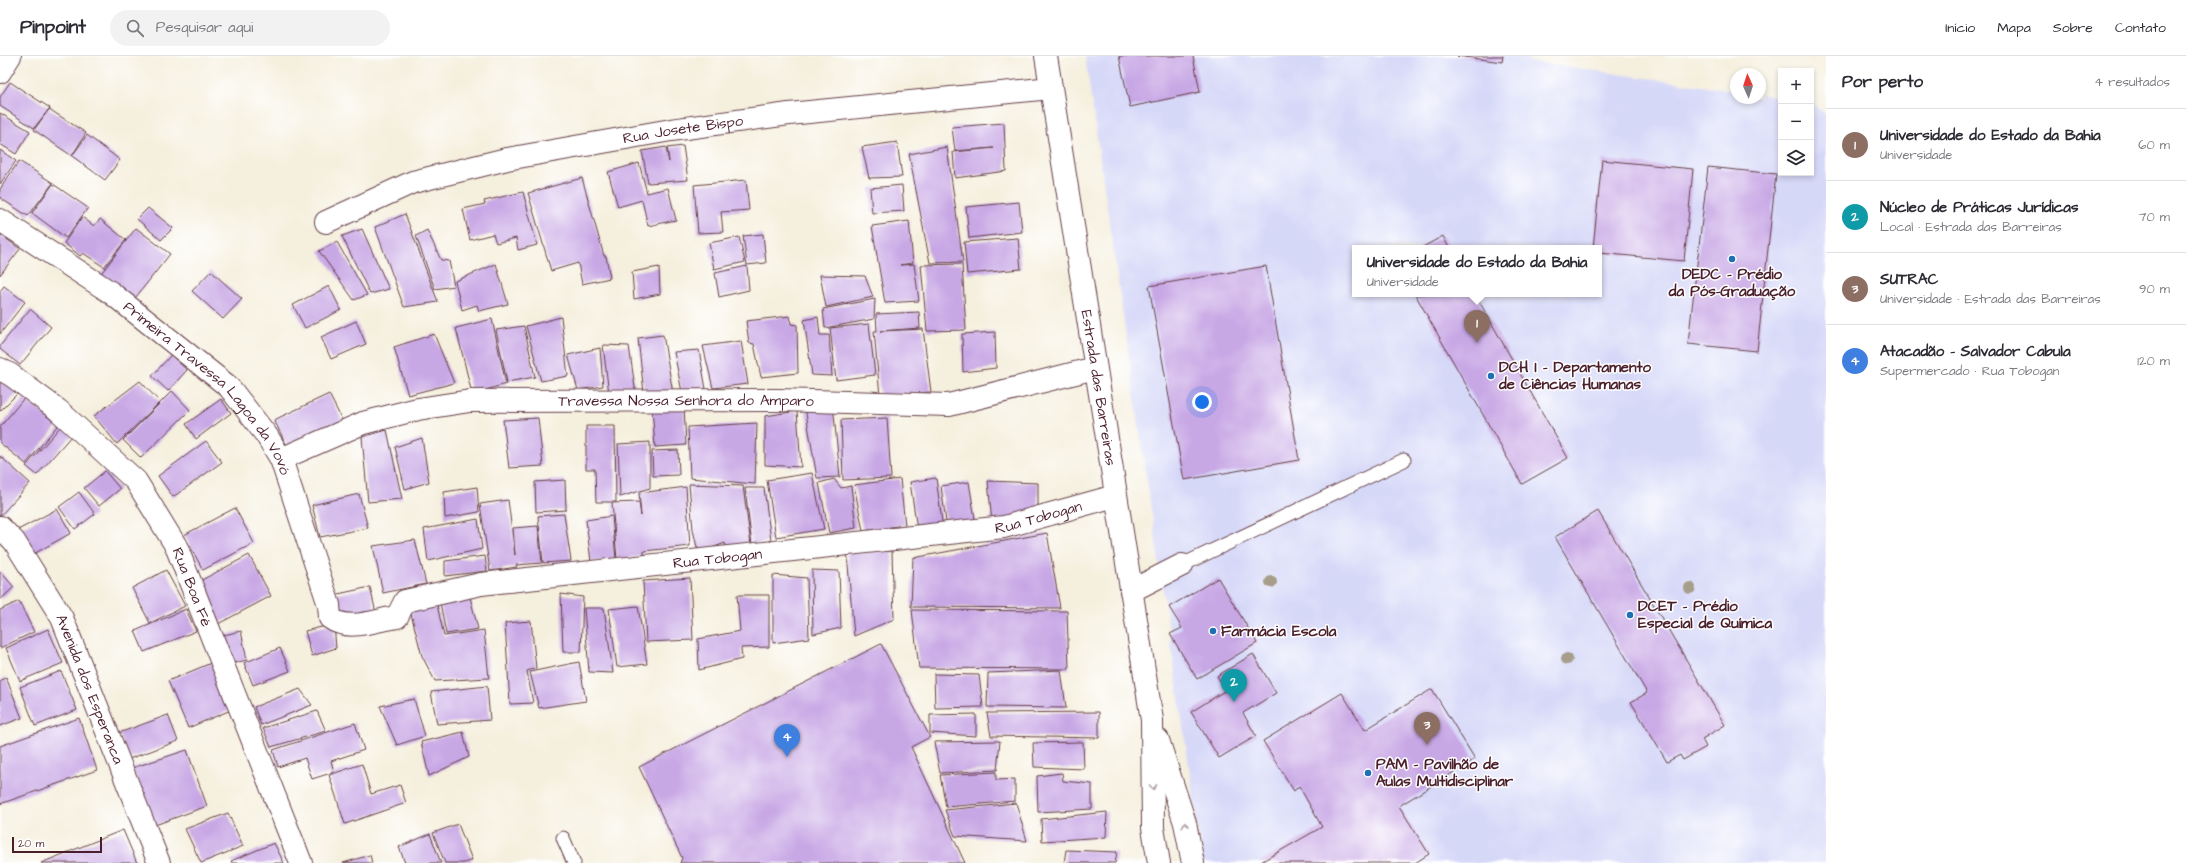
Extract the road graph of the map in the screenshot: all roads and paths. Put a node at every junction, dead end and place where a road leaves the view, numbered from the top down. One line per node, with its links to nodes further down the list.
1 (10, 56): 3 (street)
2 (1046, 56): 4 (street, Estrada das Barreiras)
3 (0, 72)
4 (1051, 88): 6 (street, Rua Josete Bispo); 7 (street, Estrada das Barreiras)
5 (0, 220): 9 (street, Primeira Travessa Lagoa da Vovó)
6 (326, 222)
7 (1095, 368): 9 (street, Travessa Nossa Senhora do Amparo); 11 (street, Estrada das Barreiras)
8 (0, 369): 19 (street, Rua Boa Fé)
9 (281, 459): 15 (street, Primeira Travessa Lagoa da Vovó)
10 (1404, 460): 13 (lane)
11 (1115, 496): 14 (street, Estrada das Barreiras); 15 (street, Rua Tobogan)
12 (0, 527): 18 (street, Avenida dos Esperanca)
13 (1182, 565): 14 (street)
14 (1131, 591): 16 (street, Estrada das Barreiras)
15 (330, 618)
16 (1152, 720): 21 (street, Estrada das Barreiras, one-way to 21); 22 (street, Estrada das Barreiras, one-way to 16)
17 (563, 838): 20 (lane)
18 (159, 863)
19 (301, 863)
20 (574, 863)
21 (1159, 863)
22 (1193, 863)

